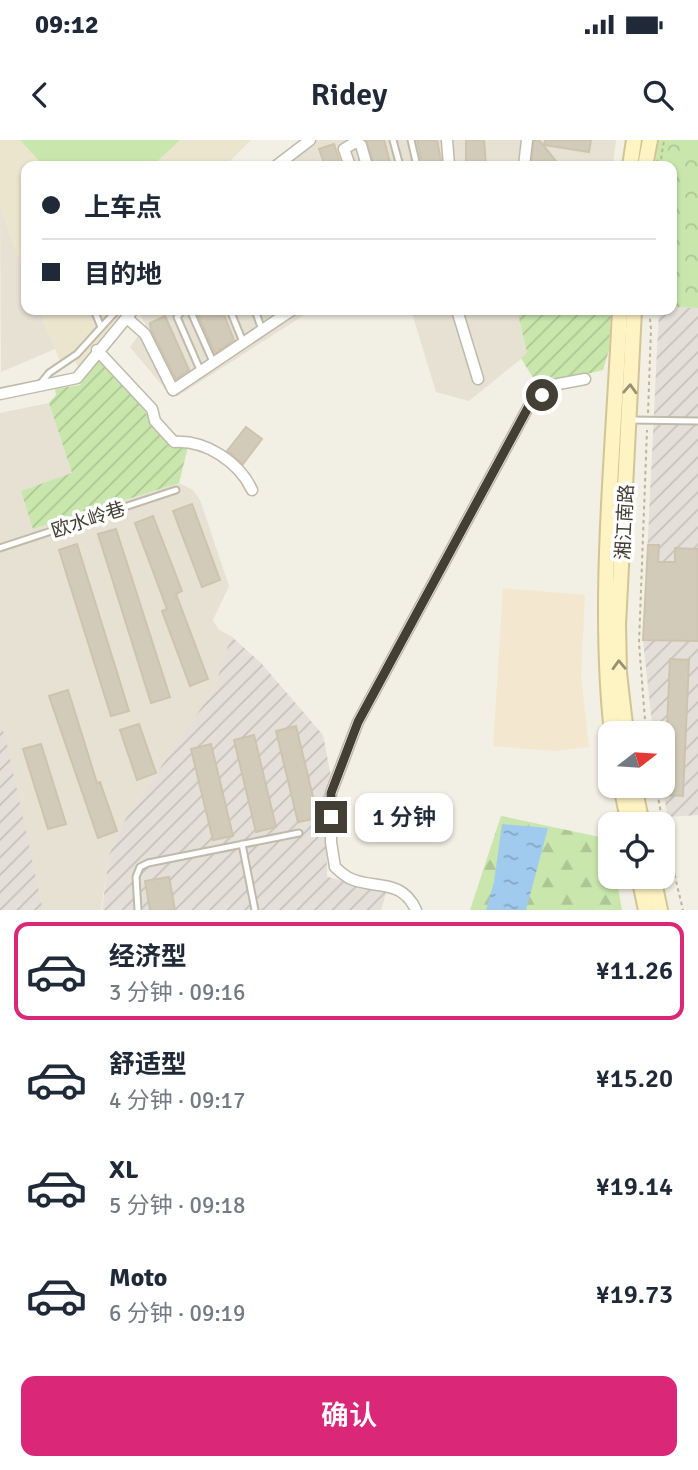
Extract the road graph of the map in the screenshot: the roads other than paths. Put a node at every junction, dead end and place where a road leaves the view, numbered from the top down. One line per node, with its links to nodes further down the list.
1 (310, 140): 8 (street)
2 (393, 140): 11 (lane)
3 (411, 140): 12 (lane)
4 (447, 140): 13 (street)
5 (527, 140): 14 (street)
6 (634, 140): 15 (main road)
7 (650, 140): 16 (main road)
8 (283, 161)
9 (348, 161): 10 (street)
10 (366, 161)
11 (399, 161)
12 (416, 161)
13 (449, 161)
14 (525, 161)
15 (631, 161)
16 (646, 161)
17 (95, 315): 29 (lane)
18 (112, 315): 29 (lane)
19 (129, 315): 32 (street)
20 (131, 315): 34 (street)
21 (179, 315): 34 (lane)
22 (192, 315): 33 (lane)
23 (232, 315): 31 (lane)
24 (257, 315): 30 (lane)
25 (285, 315): 30 (street)
26 (459, 315): 35 (street)
27 (620, 315): 44 (main road, 湘江南路)
28 (634, 315): 39 (main road, 湘江南路, one-way to 28)
29 (101, 327): 37 (lane)
30 (262, 332): 31 (street)
31 (245, 345): 33 (street)
32 (97, 350): 37 (street); 41 (street)
33 (214, 364): 34 (street)
34 (201, 372)
35 (478, 379)
36 (585, 379): 52 (street)
37 (40, 384): 38 (street)
38 (0, 394)
39 (629, 420): 40 (lane); 45 (main road, 湘江南路, one-way to 39)
40 (698, 421)
41 (252, 490)
42 (176, 491): 43 (lane, 欧水岭巷)
43 (0, 548)
44 (611, 721)
45 (625, 721)
46 (299, 833): 47 (lane)
47 (242, 845): 50 (lane); 51 (lane)
48 (642, 889): 53 (main road)
49 (656, 889): 54 (main road)
50 (138, 910)
51 (255, 910)
52 (416, 910)
53 (646, 910)
54 (660, 910)

